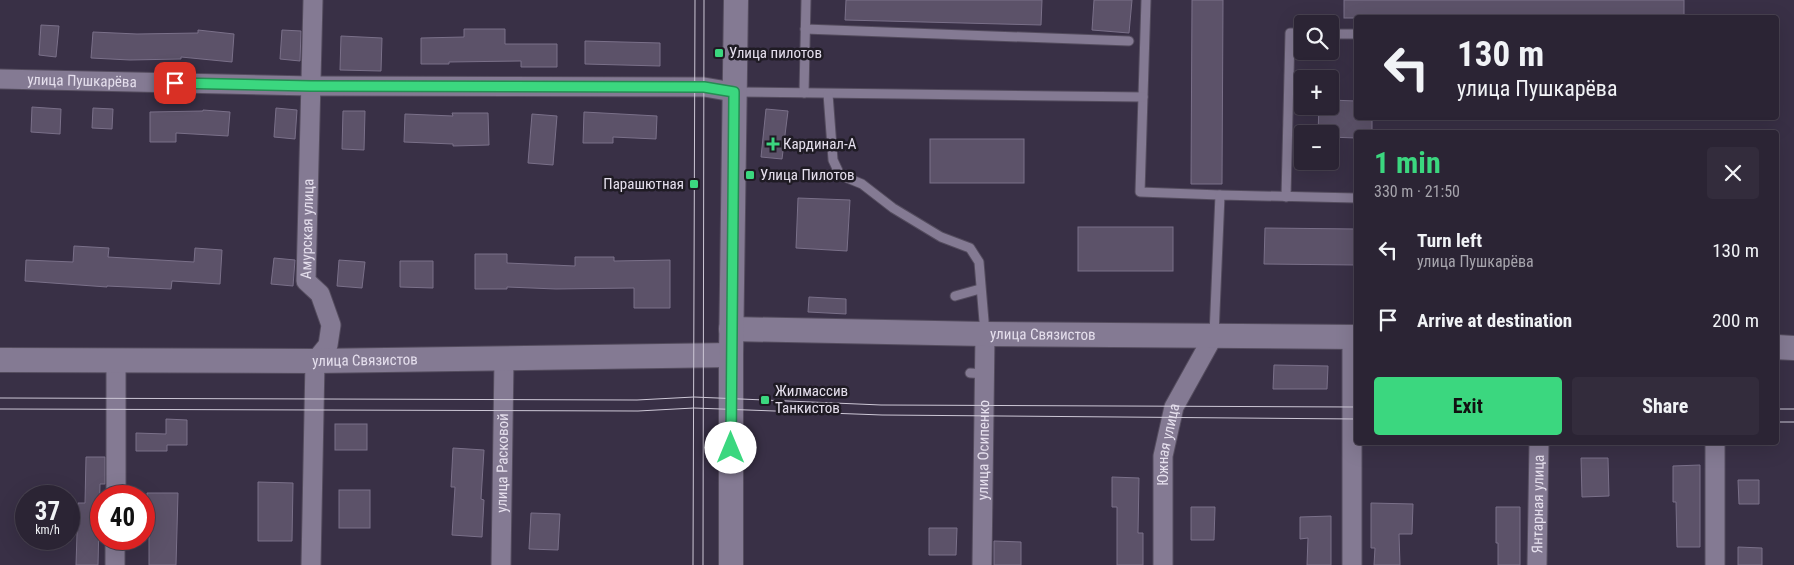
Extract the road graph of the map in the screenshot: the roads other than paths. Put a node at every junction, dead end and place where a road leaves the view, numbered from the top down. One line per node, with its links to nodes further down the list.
1 (313, 0): 11 (street, Амурская улица)
2 (736, 0): 12 (street)
3 (806, 0): 5 (lane)
4 (1146, 0): 15 (lane)
5 (805, 29): 9 (lane); 13 (lane)
6 (1294, 33): 17 (lane)
7 (1339, 34): 8 (lane)
8 (1354, 34)
9 (1128, 41)
10 (0, 79): 11 (street, улица Пушкарёва)
11 (311, 86): 12 (street, улица Пушкарёва); 31 (street, Амурская улица)
12 (734, 92): 13 (lane); 21 (street)
13 (804, 93): 14 (lane)
14 (828, 94): 15 (lane); 19 (lane)
15 (1143, 97): 16 (lane)
16 (1220, 195): 17 (lane); 23 (lane)
17 (1286, 197): 18 (lane)
18 (1354, 198)
19 (980, 289): 20 (lane); 22 (lane)
20 (955, 296)
21 (731, 329): 22 (street, улица Связистов); 27 (street)
22 (985, 334): 23 (street, улица Связистов); 40 (street, улица Осипенко)
23 (1214, 335): 24 (street, улица Связистов); 41 (street, Южная улица)
24 (1354, 337): 42 (street)
25 (1779, 348): 26 (street)
26 (1794, 348)
27 (731, 355): 28 (street, улица Связистов); 39 (street)
28 (504, 359): 31 (street, улица Связистов); 38 (street, улица Расковой)
29 (0, 360): 30 (street, улица Связистов)
30 (116, 360): 31 (street, улица Связистов); 34 (street)
31 (315, 361): 37 (street)
32 (1539, 445): 43 (street, Янтарная улица)
33 (1715, 445): 44 (street)
34 (116, 485)
35 (116, 550): 36 (street)
36 (115, 565)
37 (311, 565)
38 (501, 565)
39 (731, 565)
40 (982, 565)
41 (1164, 565)
42 (1352, 565)
43 (1537, 565)
44 (1715, 565)

